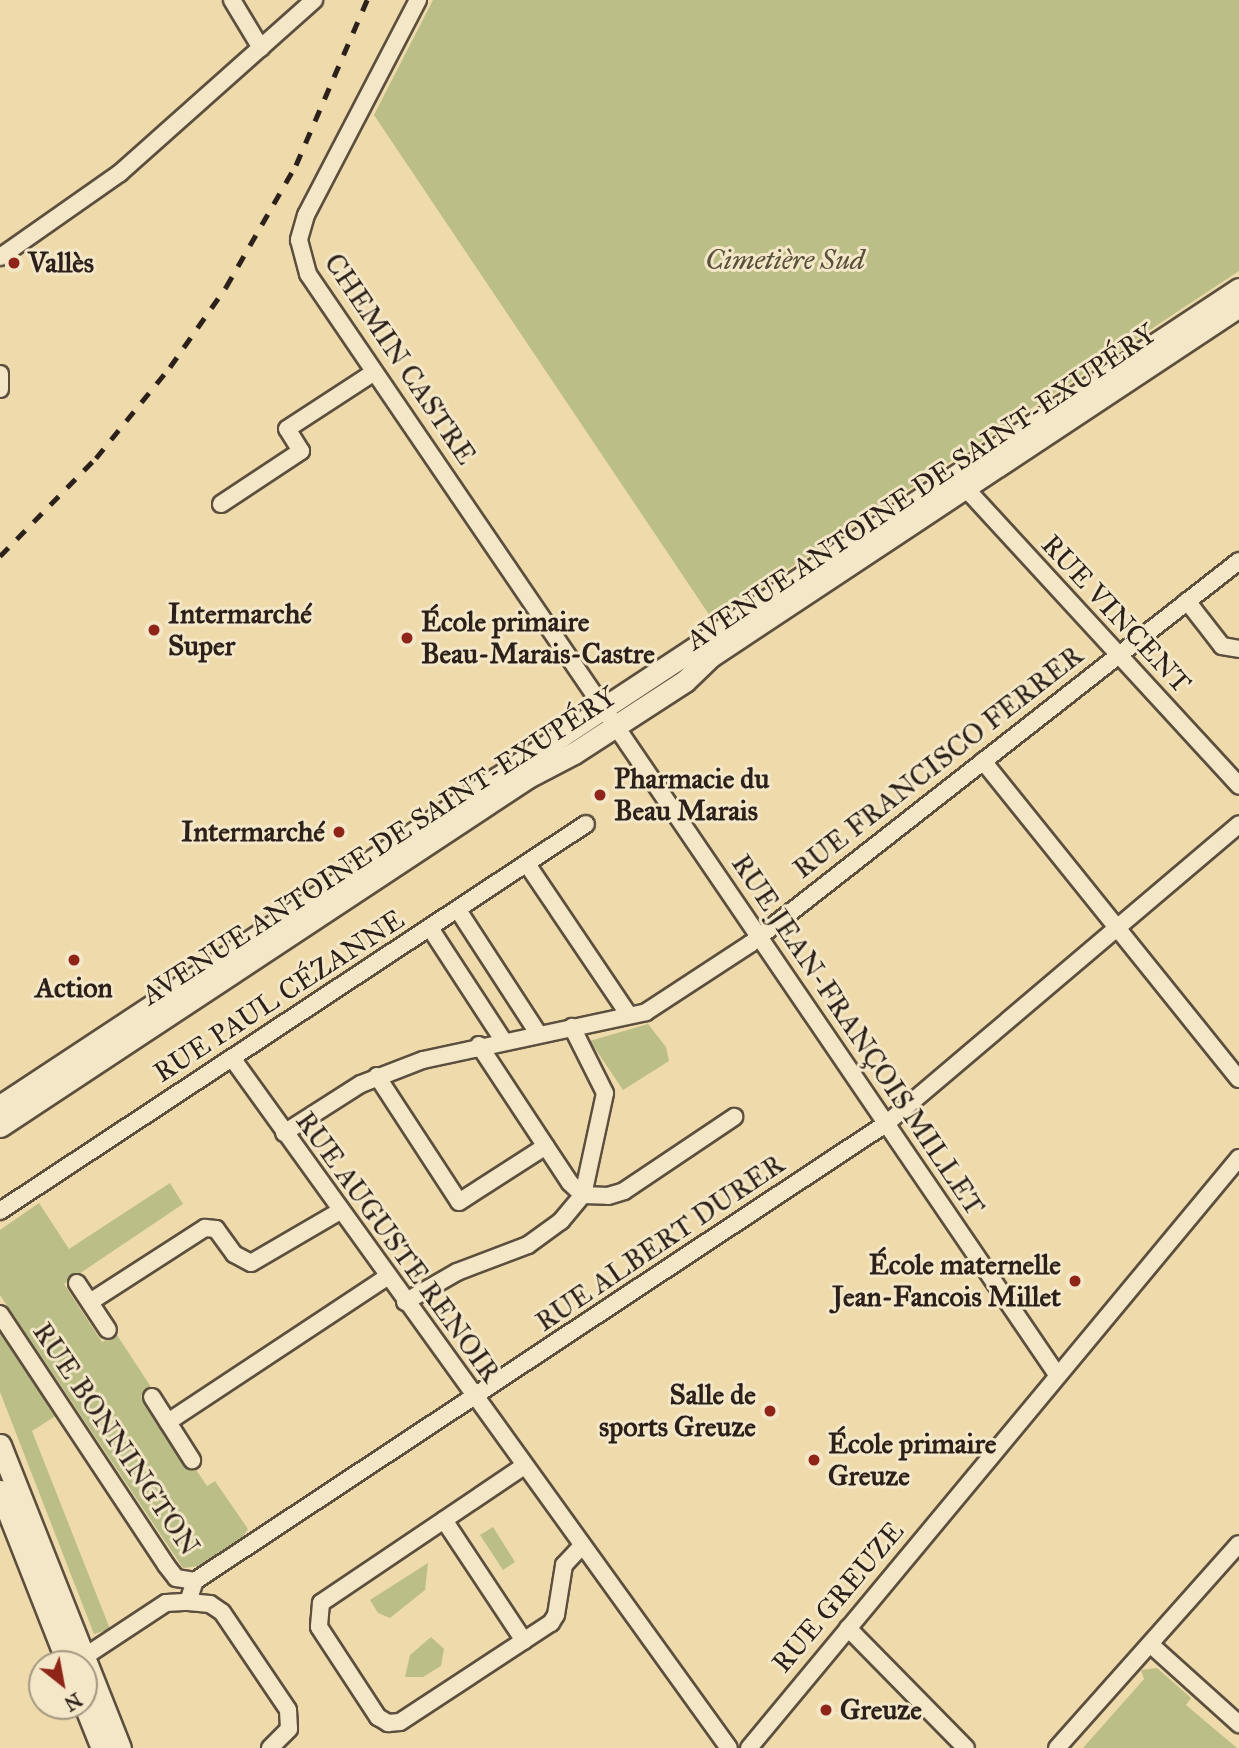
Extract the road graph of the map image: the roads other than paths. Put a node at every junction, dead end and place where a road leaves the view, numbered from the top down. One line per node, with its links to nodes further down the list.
1 (232, 0): 4 (street)
2 (314, 0): 4 (street)
3 (418, 0): 7 (street, CHEMIN CASTRE)
4 (261, 48): 5 (street)
5 (0, 257)
6 (1236, 303): 10 (main road, AVENUE ANTOINE DE SAINT-EXUPÉRY)
7 (373, 373): 11 (street); 16 (street, CHEMIN CASTRE)
8 (0, 374): 9 (street)
9 (0, 388)
10 (960, 482): 15 (street, RUE VINCENT); 16 (main road, AVENUE ANTOINE DE SAINT-EXUPÉRY)
11 (221, 503)
12 (1239, 561): 13 (street, RUE FRANCISCO FERRER)
13 (1187, 601): 14 (street); 15 (street, RUE FRANCISCO FERRER)
14 (1239, 649)
15 (1117, 656): 17 (street, RUE FRANCISCO FERRER); 18 (street, RUE VINCENT)
16 (610, 718): 25 (street, RUE JEAN-FRANÇOIS MILLET); 34 (main road, AVENUE ANTOINE DE SAINT-EXUPÉRY); 37 (main road, AVENUE ANTOINE DE SAINT-EXUPÉRY)
17 (984, 761): 24 (street); 25 (street, RUE FRANCISCO FERRER)
18 (1239, 786)
19 (586, 824): 21 (street, RUE PAUL CÉZANNE)
20 (1239, 824): 24 (street, RUE ALBERT DURER)
21 (527, 864): 22 (street, RUE PAUL CÉZANNE); 26 (street)
22 (458, 910): 23 (street, RUE PAUL CÉZANNE); 28 (street)
23 (430, 928): 29 (street); 31 (street, RUE PAUL CÉZANNE)
24 (1118, 928): 33 (street); 36 (street, RUE ALBERT DURER)
25 (758, 936): 26 (street, RUE FRANCISCO FERRER); 36 (street, RUE JEAN-FRANÇOIS MILLET)
26 (629, 1015): 27 (street, RUE FRANCISCO FERRER)
27 (572, 1027): 28 (street, RUE FRANCISCO FERRER); 41 (street)
28 (538, 1033): 29 (street, RUE FRANCISCO FERRER)
29 (503, 1040): 30 (street, RUE FRANCISCO FERRER)
30 (479, 1045): 32 (street, RUE FRANCISCO FERRER); 39 (street)
31 (232, 1058): 38 (street, RUE AUGUSTE RENOIR); 42 (street, RUE PAUL CÉZANNE)
32 (377, 1076): 38 (street, RUE FRANCISCO FERRER); 39 (street)
33 (1239, 1079)
34 (0, 1106)
35 (734, 1117): 41 (street)
36 (887, 1123): 50 (street, RUE JEAN-FRANÇOIS MILLET); 52 (street, RUE ALBERT DURER)
37 (0, 1126)
38 (284, 1133): 43 (street, RUE AUGUSTE RENOIR)
39 (546, 1146): 41 (street)
40 (1239, 1158): 50 (street, RUE GREUZE)
41 (583, 1195): 47 (street)
42 (0, 1211)
43 (340, 1211): 44 (street, RUE AUGUSTE RENOIR); 46 (street)
44 (387, 1278): 47 (street, RUE AUGUSTE RENOIR); 53 (street)
45 (77, 1283): 46 (street)
46 (90, 1302): 49 (street)
47 (405, 1302): 52 (street, RUE AUGUSTE RENOIR)
48 (0, 1314): 61 (street, RUE BONNINGTON)
49 (108, 1330)
50 (1056, 1373): 63 (street, RUE GREUZE)
51 (152, 1397): 53 (street)
52 (474, 1397): 56 (street, RUE AUGUSTE RENOIR); 61 (street, RUE ALBERT DURER)
53 (168, 1422): 55 (street)
54 (0, 1444): 66 (main road)
55 (192, 1460)
56 (524, 1466): 58 (street); 60 (street, RUE AUGUSTE RENOIR)
57 (0, 1491): 67 (main road)
58 (444, 1520): 64 (street); 64 (street)
59 (1239, 1544): 65 (street)
60 (582, 1546): 64 (street); 75 (street, RUE AUGUSTE RENOIR)
61 (195, 1581): 62 (street)
62 (188, 1602): 68 (street); 74 (street)
63 (848, 1628): 76 (street, RUE GREUZE); 77 (street)
64 (524, 1641)
65 (1150, 1644): 71 (street); 78 (street)
66 (72, 1650)
67 (72, 1650)
68 (92, 1650)
69 (98, 1704): 73 (main road)
70 (91, 1720): 72 (main road)
71 (1239, 1724)
72 (102, 1748)
73 (120, 1748)
74 (270, 1748)
75 (729, 1748)
76 (748, 1748)
77 (967, 1748)
78 (1057, 1748)

